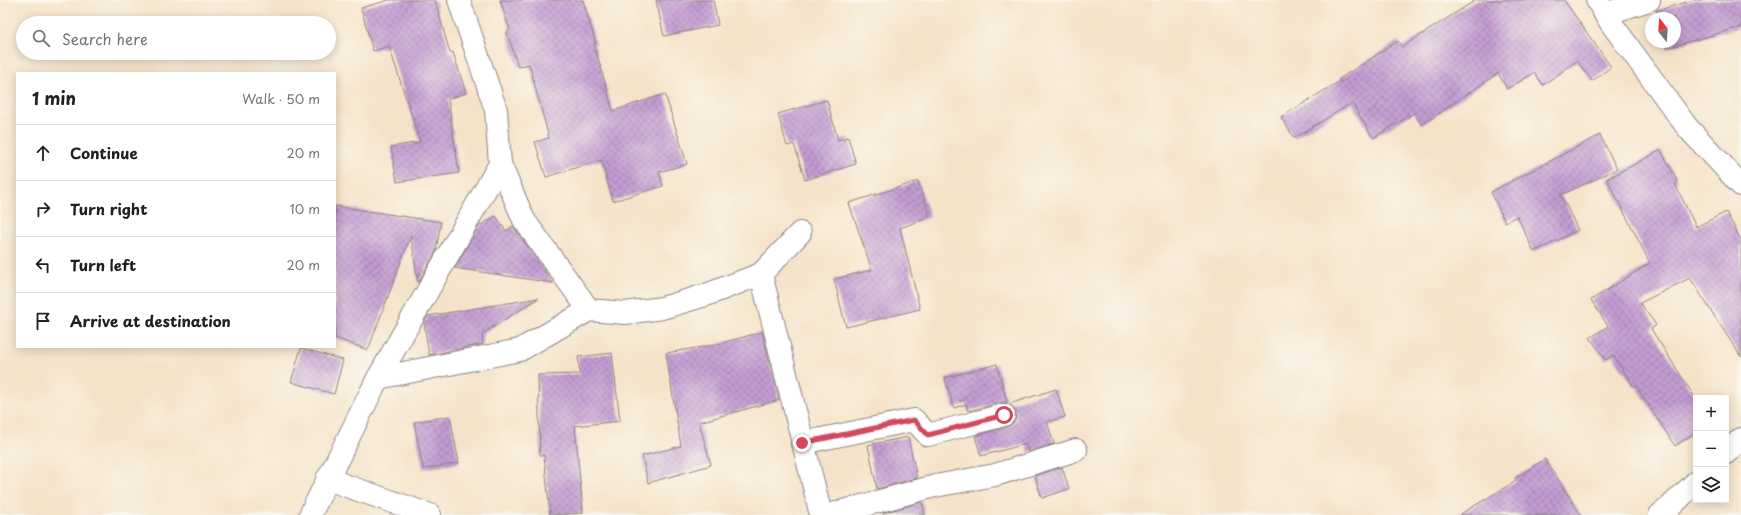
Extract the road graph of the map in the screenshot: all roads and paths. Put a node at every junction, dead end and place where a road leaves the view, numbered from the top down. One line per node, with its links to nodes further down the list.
1 (459, 0): 4 (street)
2 (1649, 0): 3 (street)
3 (1601, 7): 5 (street)
4 (500, 164): 8 (street); 9 (street)
5 (1741, 185)
6 (800, 233): 7 (street)
7 (761, 274): 8 (street); 12 (street)
8 (589, 310): 9 (street)
9 (378, 378): 15 (street)
10 (1004, 415): 12 (street)
11 (1741, 439): 14 (street)
12 (802, 443): 19 (street)
13 (1076, 450): 20 (street)
14 (1729, 450)
15 (327, 479): 17 (street); 18 (street)
16 (1693, 485): 21 (street)
17 (310, 515)
18 (430, 515)
19 (821, 515)
20 (828, 515)
21 (1660, 515)

